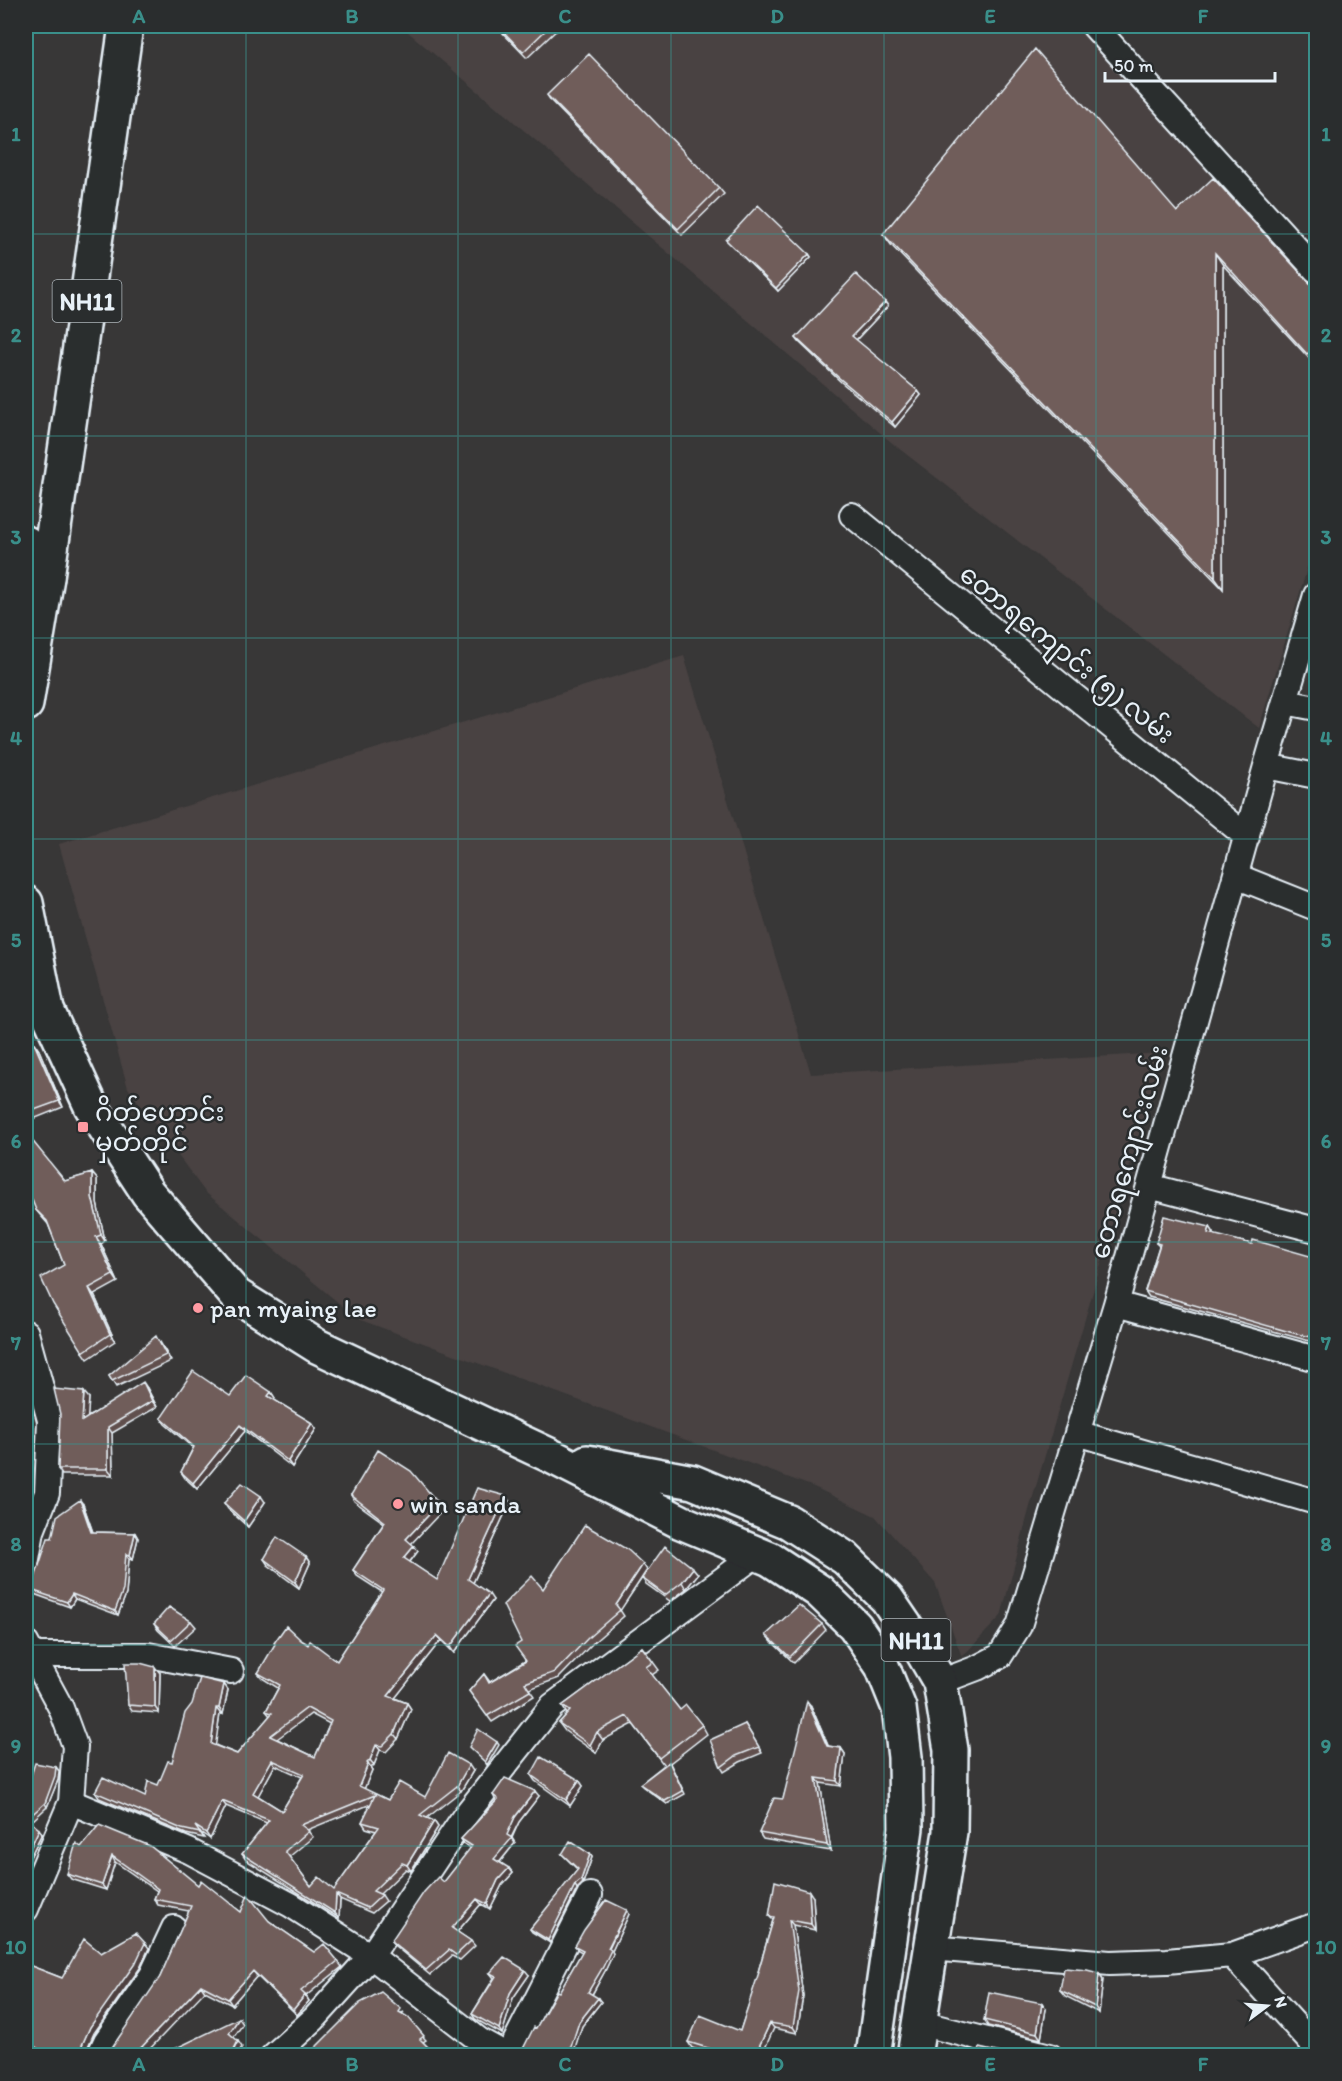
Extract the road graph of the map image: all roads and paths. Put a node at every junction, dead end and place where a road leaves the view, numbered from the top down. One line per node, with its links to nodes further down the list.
1 (126, 26): 6 (main road, NH11)
2 (1094, 26): 3 (street)
3 (1317, 270)
4 (852, 516): 13 (street, တောရကျောင်း (၅) လမ်း)
5 (26, 543): 6 (main road)
6 (47, 577): 9 (main road, NH11)
7 (1317, 595): 8 (street, တောရကျောင်းလမ်း)
8 (1285, 702): 10 (street); 11 (street, တောရကျောင်းလမ်း)
9 (26, 704)
10 (1317, 708)
11 (1266, 766): 12 (street); 13 (street, တောရကျောင်းလမ်း)
12 (1317, 776)
13 (1246, 837): 14 (street, တောရကျောင်းလမ်း)
14 (1236, 876): 16 (street); 18 (street, တောရကျောင်းလမ်း)
15 (26, 903): 17 (main road, NH11)
16 (1317, 908)
17 (36, 1013): 24 (main road, NH11)
18 (1149, 1186): 19 (street); 20 (street, တောရကျောင်းလမ်း)
19 (1317, 1230)
20 (1116, 1304): 22 (street); 23 (street, တောရကျောင်းလမ်း)
21 (26, 1333): 27 (street)
22 (1317, 1359)
23 (1077, 1433): 25 (street); 30 (street, တောရကျောင်းလမ်း)
24 (549, 1455): 26 (main road, NH11); 30 (main road, NH11)
25 (1317, 1502)
26 (757, 1554): 38 (street); 44 (main road, NH11)
27 (26, 1564)
28 (28, 1651): 29 (street); 31 (street)
29 (231, 1671)
30 (940, 1682): 36 (main road, NH11)
31 (71, 1802): 33 (street); 38 (street)
32 (590, 1895): 43 (street)
33 (26, 1909)
34 (1317, 1925): 37 (street)
35 (174, 1928): 41 (street)
36 (931, 1948): 37 (street); 39 (main road, NH11)
37 (1232, 1955): 40 (street)
38 (371, 1956): 42 (street); 43 (street)
39 (920, 2023): 45 (main road, NH11); 46 (street)
40 (1317, 2048)
41 (99, 2055)
42 (273, 2055)
43 (508, 2055)
44 (873, 2055)
45 (914, 2055)
46 (1050, 2055)

